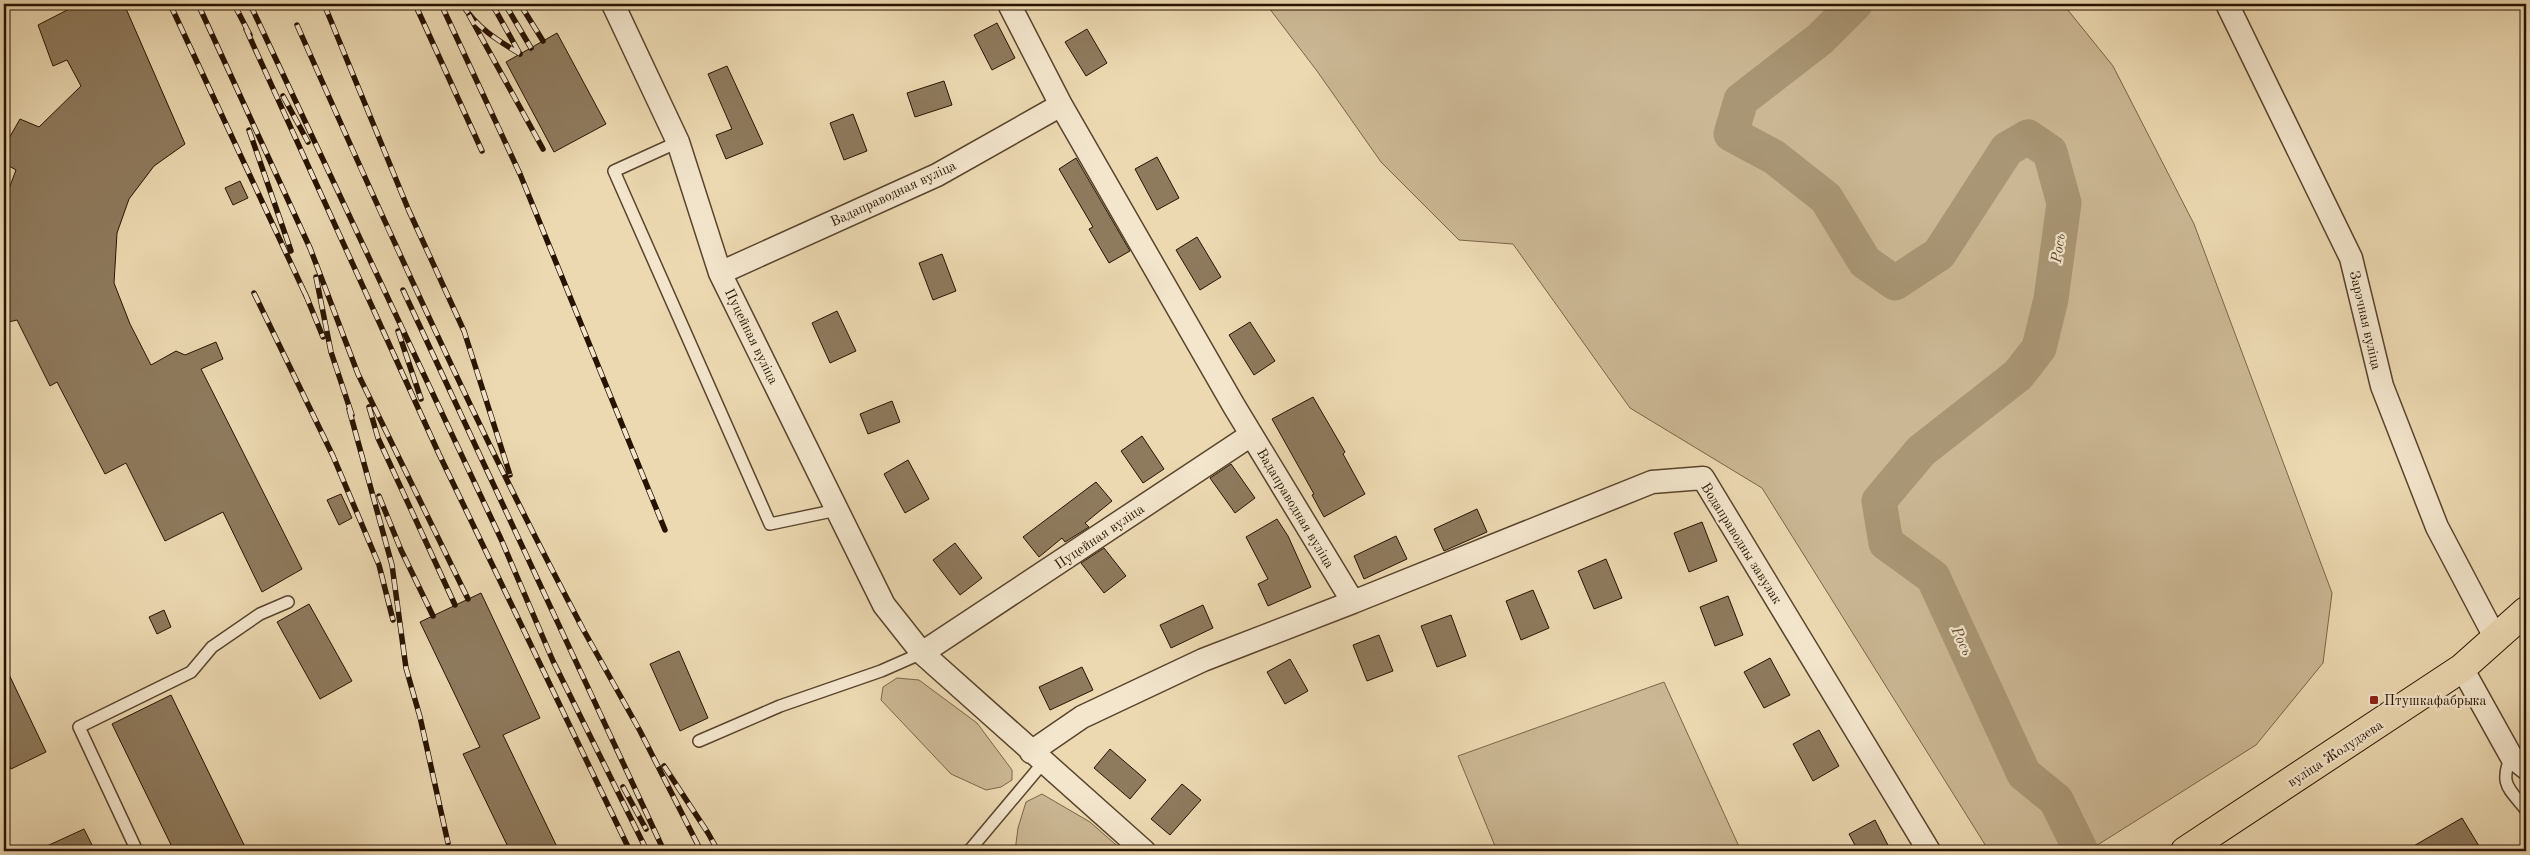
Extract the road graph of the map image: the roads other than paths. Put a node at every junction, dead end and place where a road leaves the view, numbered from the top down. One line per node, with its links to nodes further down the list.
1 (613, 4): 5 (street, Пуцейная вуліца)
2 (1008, 4): 4 (street, Вадаправодная вуліца)
3 (2227, 4): 12 (street, Зарэчная вуліца)
4 (1061, 105): 6 (street, Вадаправодная вуліца); 7 (street, Вадаправодная вуліца)
5 (678, 142): 6 (street, Пуцейная вуліца); 8 (lane)
6 (720, 272): 8 (street, Пуцейная вуліца)
7 (1251, 435): 10 (street, Вадаправодная вуліца); 13 (street, Пуцейная вуліца)
8 (837, 510): 13 (street, Пуцейная вуліца)
9 (288, 602): 19 (lane)
10 (1353, 602): 16 (street); 22 (street, Водаправодны завулак)
11 (2526, 611): 12 (main road, вуліца Жолудзева)
12 (2496, 639): 14 (main road, вуліца Жолудзева)
13 (922, 653): 15 (lane); 16 (street, Пуцейная вуліца)
14 (2462, 668): 17 (street); 23 (main road, вуліца Жолудзева)
15 (699, 741)
16 (1037, 757): 20 (lane); 21 (street, Пуцейная вуліца)
17 (2519, 762): 18 (lane)
18 (2526, 810)
19 (137, 851)
20 (969, 851)
21 (1144, 851)
22 (1929, 851)
23 (2185, 851)

